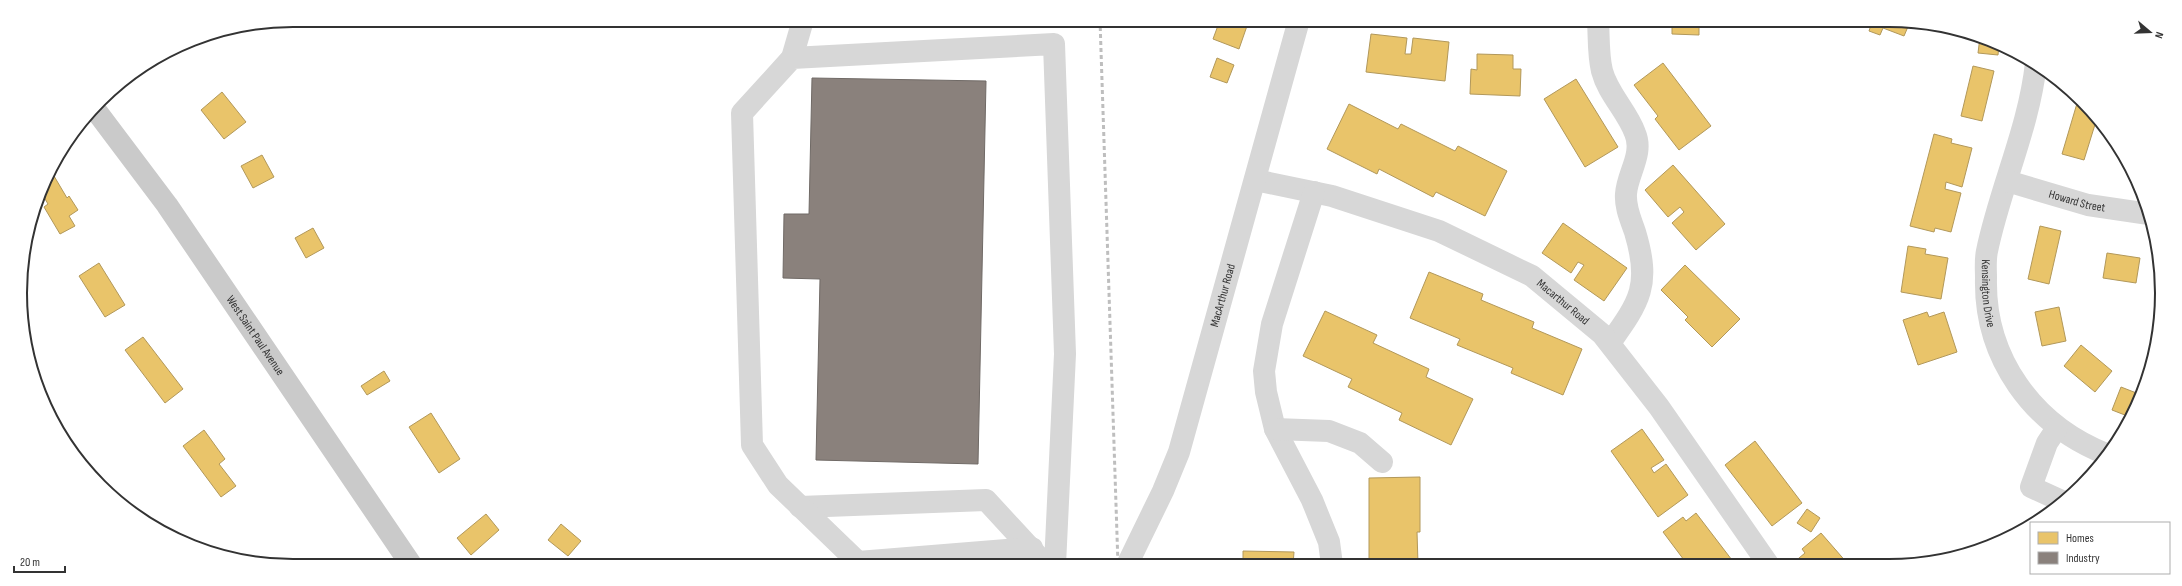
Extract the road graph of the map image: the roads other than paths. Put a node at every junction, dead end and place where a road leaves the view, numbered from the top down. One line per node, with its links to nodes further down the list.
1 (801, 27): 4 (street)
2 (1297, 27): 7 (street, MacArthur Road)
3 (1599, 27): 11 (street)
4 (792, 58): 17 (street); 23 (street)
5 (2034, 70): 8 (street, Kensington Drive)
6 (98, 113): 19 (main road, West Saint Paul Avenue)
7 (1255, 180): 9 (street, Macarthur Road); 24 (street, MacArthur Road)
8 (2007, 181): 10 (street, Howard Street); 12 (street, Kensington Drive)
9 (1314, 192): 11 (street, Macarthur Road); 13 (street)
10 (2143, 213)
11 (1610, 343): 26 (street, Macarthur Road)
12 (2057, 428): 14 (street, Kensington Drive); 16 (street)
13 (1275, 429): 15 (street); 25 (street)
14 (2102, 452)
15 (1382, 462)
16 (2057, 499)
17 (800, 507): 18 (street); 20 (street)
18 (1032, 548): 21 (street); 22 (street)
19 (407, 559)
20 (854, 559)
21 (913, 559)
22 (1041, 559)
23 (1055, 559)
24 (1130, 559)
25 (1331, 559)
26 (1765, 559)

